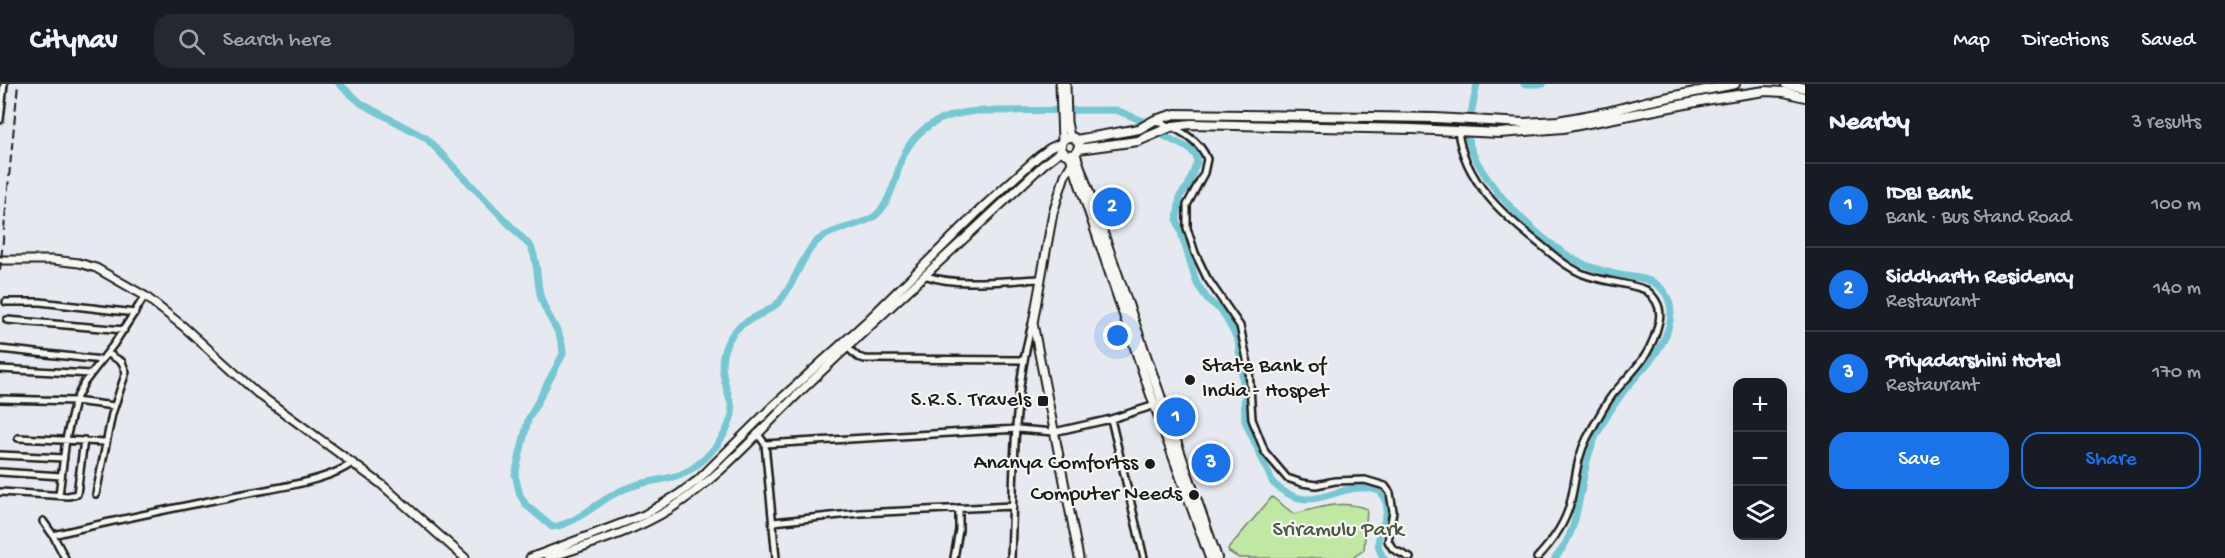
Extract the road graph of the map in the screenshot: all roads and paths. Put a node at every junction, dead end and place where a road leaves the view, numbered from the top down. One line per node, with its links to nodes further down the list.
1 (4, 84): 9 (street)
2 (1060, 84): 8 (street)
3 (1066, 84): 8 (street)
4 (1735, 84): 10 (main road)
5 (1786, 84): 6 (main road)
6 (1805, 88)
7 (1805, 97): 12 (main road)
8 (1063, 108): 13 (street)
9 (0, 120)
10 (1154, 121): 11 (street); 13 (main road)
11 (1169, 128): 12 (main road); 14 (main road); 68 (street)
12 (1458, 131): 69 (street)
13 (1066, 142): 14 (main road); 14 (main road); 16 (street); 59 (street)
14 (1074, 155): 17 (street); 33 (main road)
15 (0, 260): 18 (street)
16 (927, 276): 17 (street); 24 (street)
17 (1040, 279): 22 (street)
18 (145, 296): 20 (street); 46 (street)
19 (6, 302): 20 (street)
20 (135, 313): 23 (street)
21 (7, 320): 23 (street)
22 (1033, 323): 28 (street); 37 (street)
23 (124, 330): 26 (street)
24 (848, 348): 28 (street); 38 (street)
25 (0, 349): 27 (street)
26 (108, 353): 27 (street); 34 (street)
27 (102, 360): 30 (street)
28 (1024, 360): 36 (street)
29 (0, 369): 30 (street)
30 (91, 374): 32 (street)
31 (0, 399): 32 (street)
32 (75, 400): 34 (street); 40 (street)
33 (1159, 405): 35 (street); 66 (main road); 67 (main road)
34 (114, 406): 42 (street)
35 (1111, 419): 37 (street); 65 (street)
36 (1017, 429): 37 (street); 43 (street); 52 (street)
37 (1054, 432): 64 (street)
38 (757, 433): 43 (street); 60 (street)
39 (18, 438): 40 (street)
40 (66, 439): 41 (street); 45 (street)
41 (84, 440): 42 (street); 51 (street)
42 (105, 442): 50 (street)
43 (765, 444): 55 (street)
44 (0, 455): 45 (street)
45 (64, 458): 48 (street)
46 (352, 463): 56 (street); 58 (street)
47 (0, 472): 48 (street)
48 (61, 476): 51 (street)
49 (0, 492): 51 (street)
50 (96, 494)
51 (59, 495)
52 (1013, 506): 53 (street); 63 (street)
53 (959, 508): 55 (street); 62 (street)
54 (43, 521): 56 (street)
55 (773, 522): 61 (street)
56 (54, 535): 57 (street)
57 (65, 558)
58 (465, 558)
59 (530, 558)
60 (548, 558)
61 (776, 558)
62 (954, 558)
63 (1011, 558)
64 (1079, 558)
65 (1144, 558)
66 (1210, 558)
67 (1217, 558)
68 (1410, 558)
69 (1537, 558)

